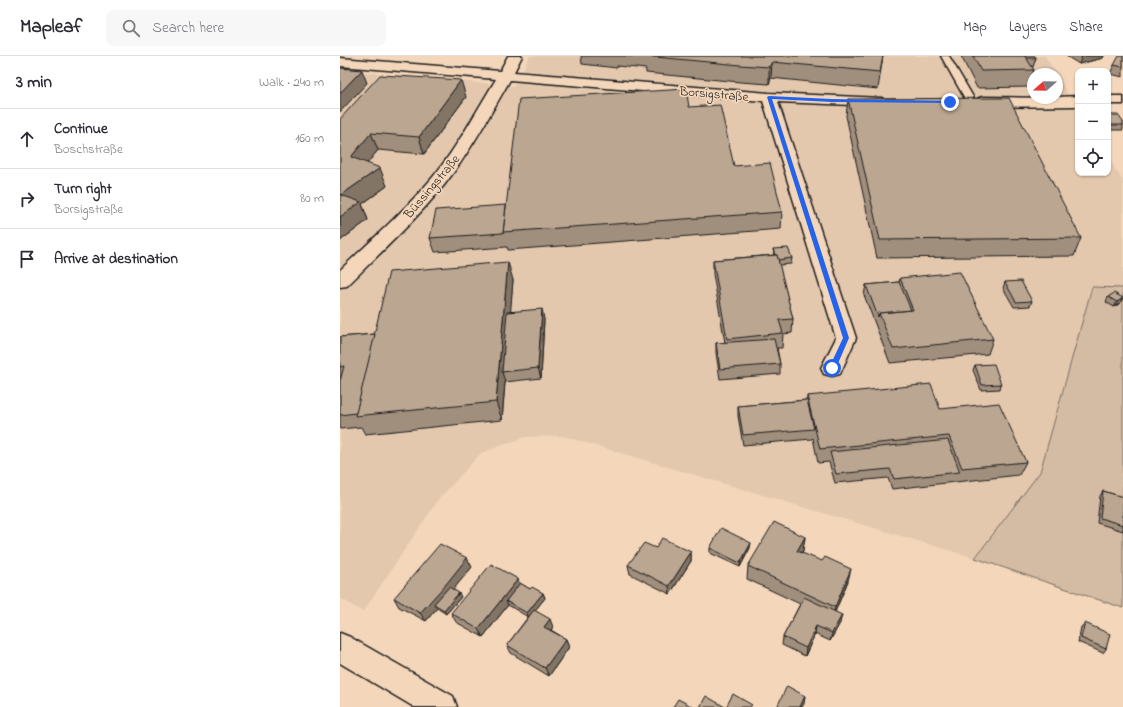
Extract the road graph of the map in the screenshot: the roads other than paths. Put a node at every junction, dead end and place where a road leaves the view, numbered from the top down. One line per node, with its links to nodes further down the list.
1 (514, 56): 5 (street, Büssingstraße)
2 (945, 56): 11 (lane)
3 (391, 61): 4 (street, Borsigstraße); 5 (street, Borsigstraße)
4 (340, 62)
5 (505, 76): 6 (street, Borsigstraße); 12 (street, Büssingstraße)
6 (769, 97): 10 (street, Borsigstraße); 13 (street)
7 (1111, 100): 8 (street)
8 (1123, 100)
9 (1075, 101): 11 (street)
10 (888, 102)
11 (964, 102)
12 (340, 281)
13 (832, 368)
14 (340, 647): 15 (street)
15 (442, 707)

